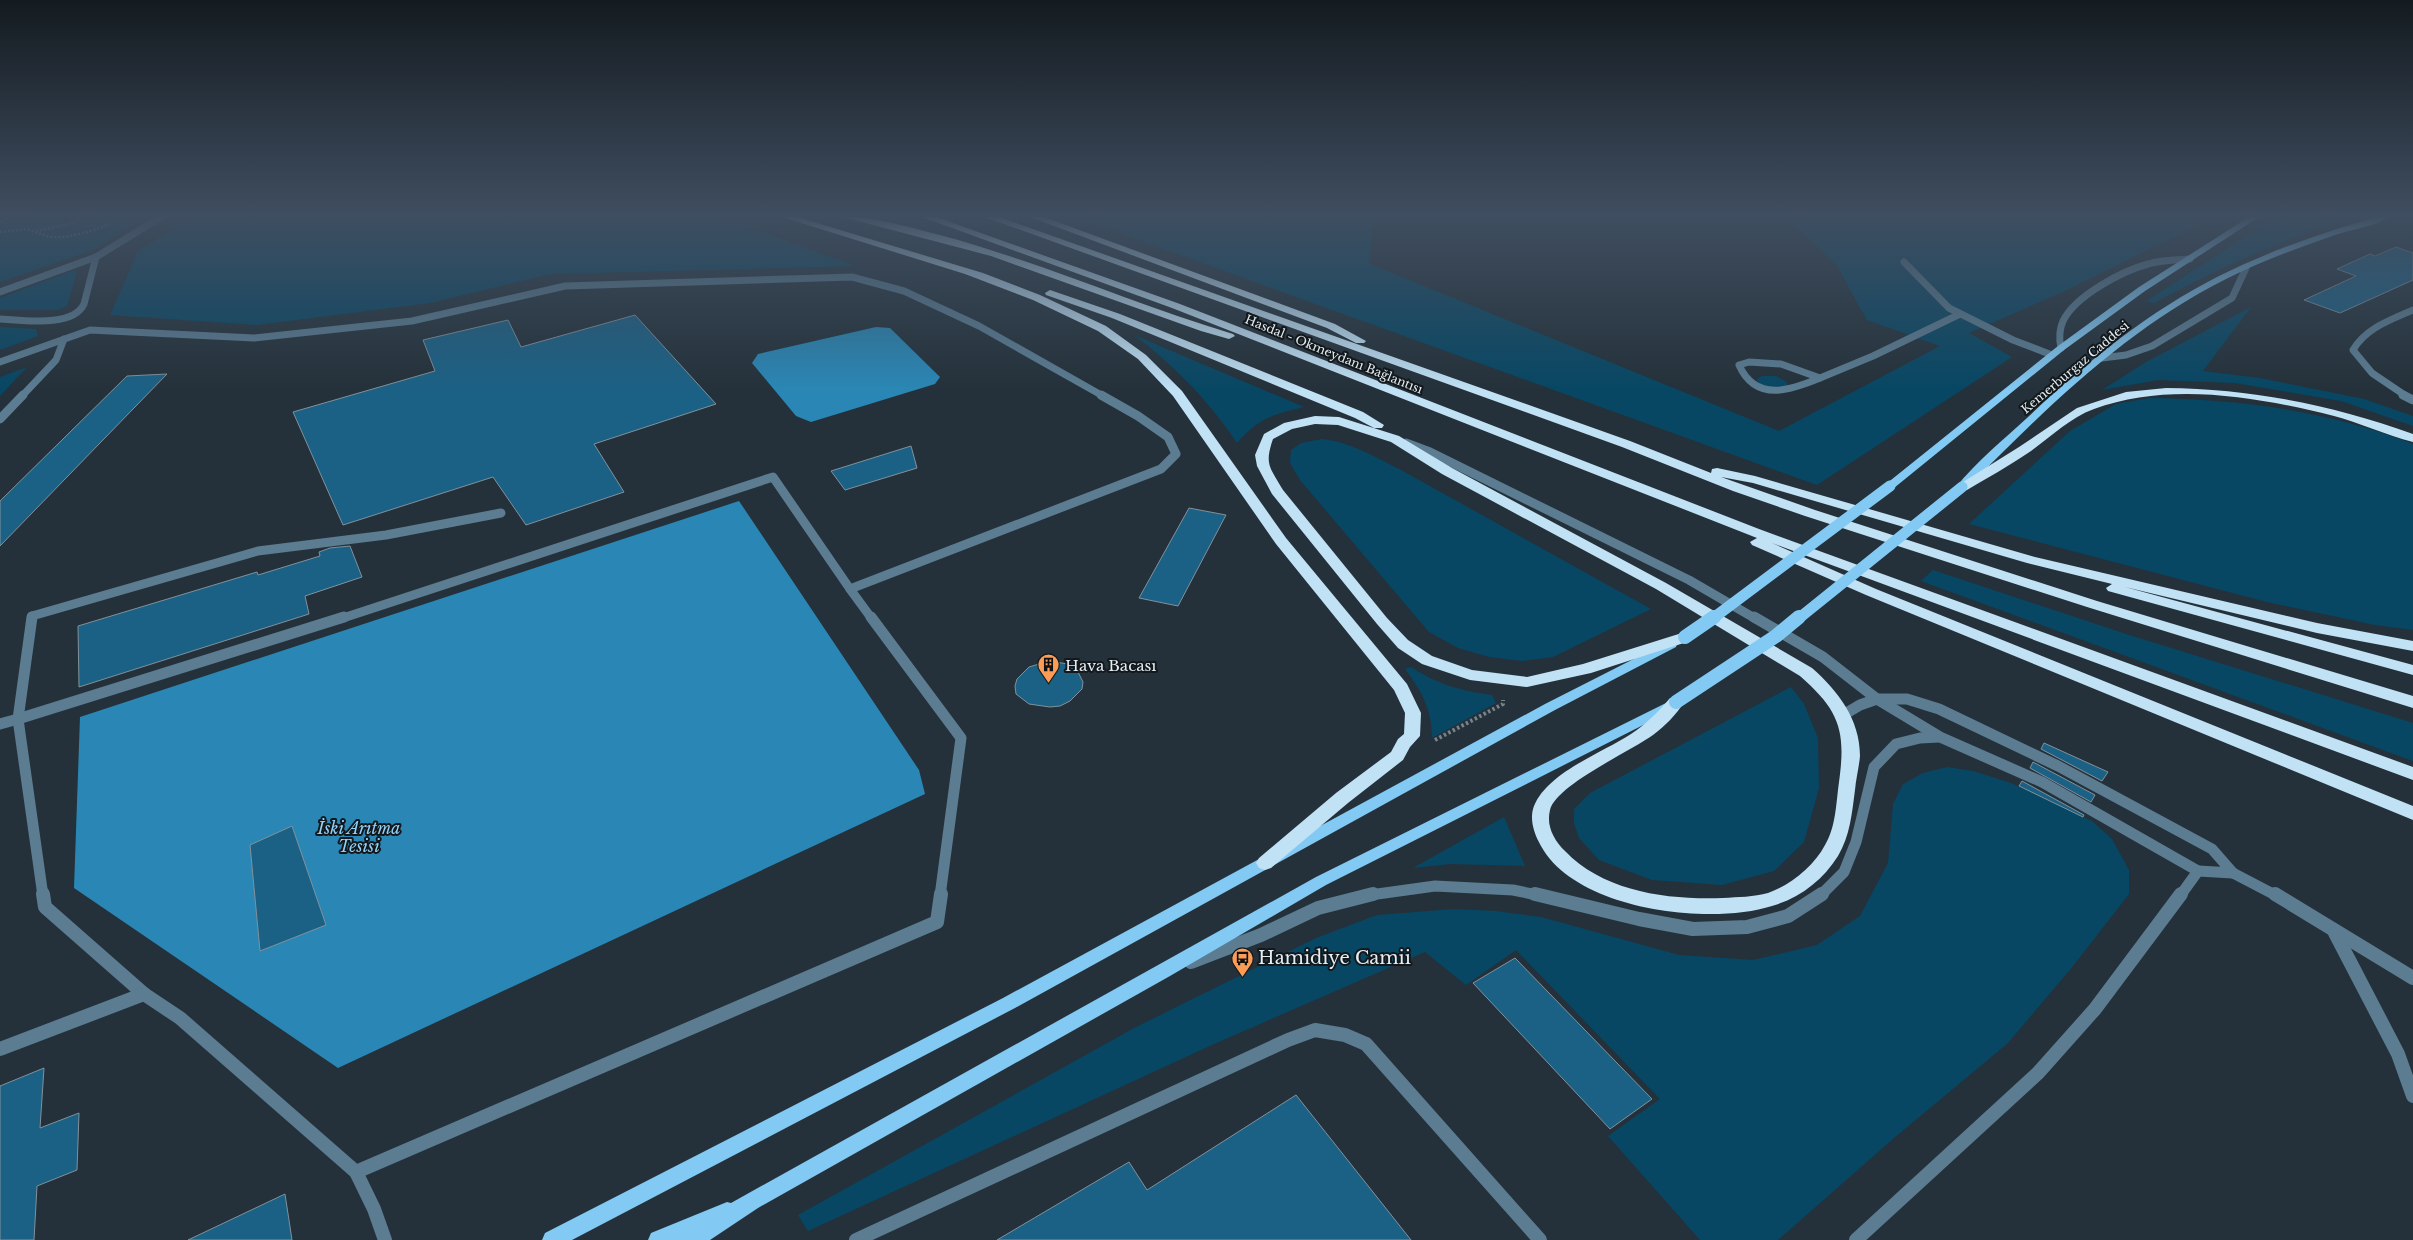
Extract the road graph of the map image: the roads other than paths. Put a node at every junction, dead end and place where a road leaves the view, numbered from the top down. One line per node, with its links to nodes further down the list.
1 (47, 275): 14 (lane)
2 (93, 275): 17 (lane)
3 (976, 275): 48 (highway)
4 (980, 275): 29 (highway)
5 (1056, 275): 20 (highway)
6 (1093, 275): 20 (highway, Hasdal - Okmeydanı Bağlantısı)
7 (1157, 275): 23 (highway, Hasdal - Okmeydanı Bağlantısı)
8 (1193, 275): 23 (highway)
9 (1916, 275): 16 (lane)
10 (2124, 275): 19 (lane)
11 (2165, 275): 19 (main road, Kemerburgaz Caddesi)
12 (2232, 275): 22 (main road, Kemerburgaz Caddesi)
13 (2243, 275): 22 (lane)
14 (0, 292)
15 (2413, 310): 26 (lane)
16 (1960, 314): 21 (lane); 25 (lane)
17 (0, 319)
18 (64, 339): 24 (lane); 27 (lane); 35 (lane)
19 (2061, 348): 21 (main road, Kemerburgaz Caddesi)
20 (1288, 350): 33 (highway, Hasdal - Okmeydanı Bağlantısı)
21 (2052, 355): 36 (main road, Kemerburgaz Caddesi, bridge)
22 (2102, 358): 31 (main road, Kemerburgaz Caddesi)
23 (1386, 359): 30 (highway, Hasdal - Okmeydanı Bağlantısı)
24 (0, 362)
25 (1821, 378): 25 (lane)
26 (2413, 400)
27 (0, 419)
28 (2413, 438): 31 (highway)
29 (1395, 439): 36 (highway); 39 (lane); 42 (highway)
30 (1681, 464): 34 (highway); 41 (highway)
31 (1962, 487): 40 (main road, Kemerburgaz Caddesi, bridge)
32 (501, 513): 43 (lane)
33 (1729, 523): 46 (highway); 47 (highway)
34 (2032, 560): 37 (highway); 38 (highway)
35 (850, 589): 43 (lane); 57 (lane)
36 (1685, 637): 48 (main road, Kemerburgaz Caddesi)
37 (2413, 646)
38 (2413, 670)
39 (1877, 700): 42 (lane); 45 (lane); 50 (lane)
40 (1676, 702): 42 (highway); 52 (main road, Kemerburgaz Caddesi)
41 (2413, 702)
42 (1843, 715)
43 (18, 719): 44 (lane); 54 (lane)
44 (0, 724)
45 (1940, 737): 49 (lane); 52 (lane)
46 (2413, 774)
47 (2413, 813)
48 (1265, 863): 60 (main road, Kemerburgaz Caddesi)
49 (2198, 871): 50 (lane); 65 (lane)
50 (2233, 873): 51 (lane)
51 (2335, 932): 53 (lane); 56 (lane)
52 (1164, 972): 58 (main road, Kemerburgaz Caddesi)
53 (2413, 978)
54 (144, 994): 55 (lane); 57 (lane)
55 (0, 1049)
56 (2413, 1096)
57 (356, 1172): 59 (lane)
58 (751, 1201): 61 (main road); 62 (main road)
59 (385, 1240)
60 (552, 1240)
61 (658, 1240)
62 (693, 1240)
63 (856, 1240): 64 (lane)
64 (1540, 1240)
65 (1856, 1240)

